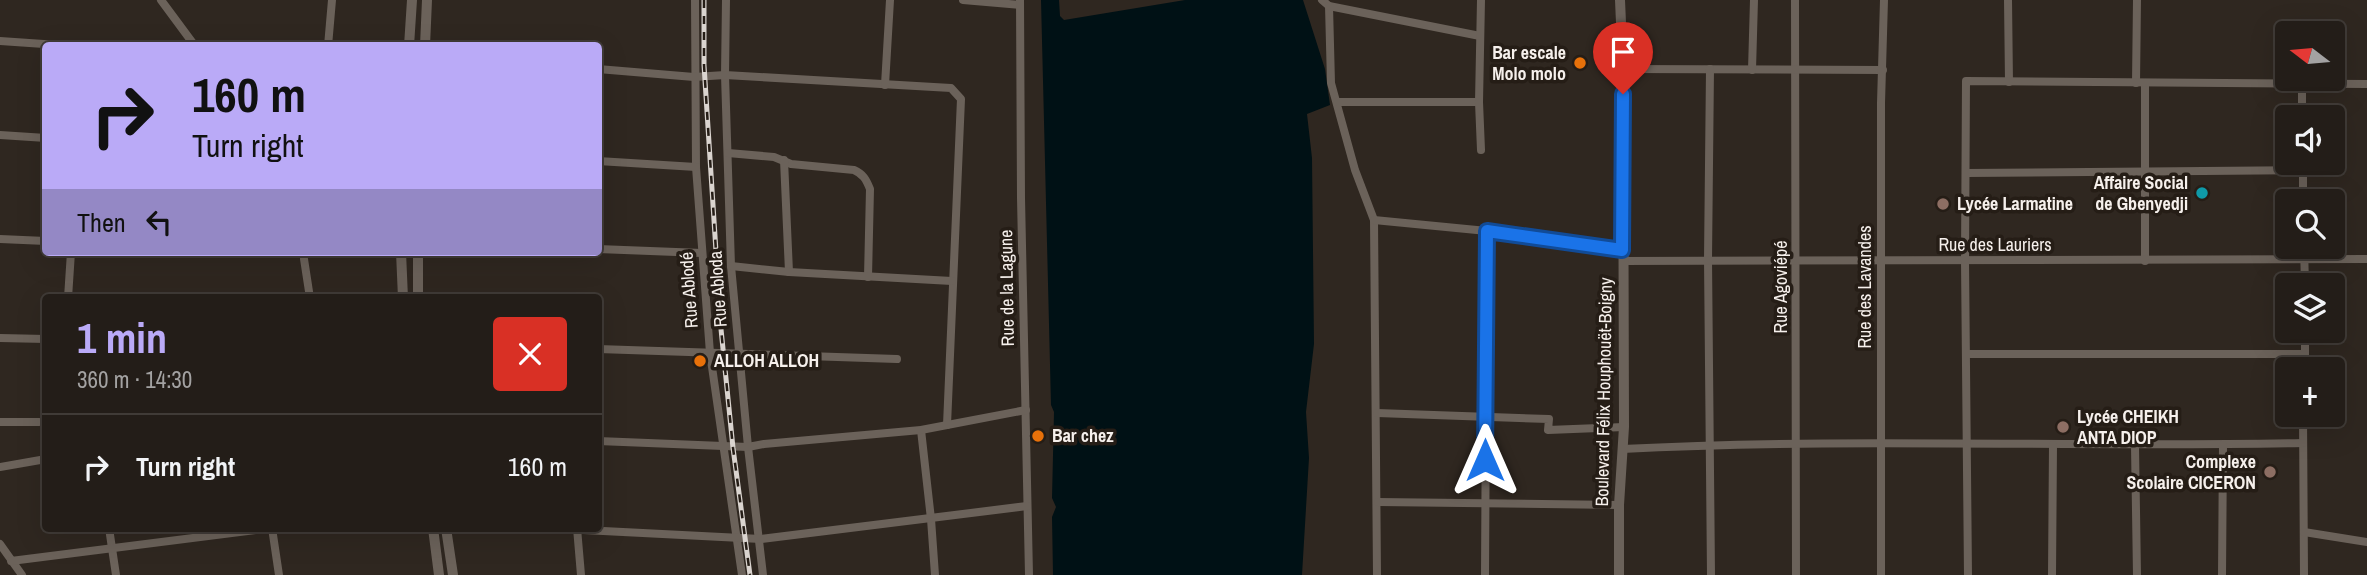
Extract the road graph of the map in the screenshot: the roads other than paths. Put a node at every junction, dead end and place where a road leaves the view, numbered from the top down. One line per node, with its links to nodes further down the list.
1 (161, 0): 21 (street)
2 (332, 0): 22 (street)
3 (412, 0): 23 (street)
4 (427, 0): 24 (street)
5 (695, 0): 33 (street, Rue Ablodé)
6 (726, 0): 32 (street, Rue Abloda)
7 (890, 0): 39 (street)
8 (964, 0): 17 (street)
9 (1322, 0): 18 (street)
10 (1481, 0): 19 (street)
11 (1620, 0): 28 (street, Boulevard Félix Houphouët-Boigny)
12 (1754, 0): 30 (street)
13 (1796, 0): 26 (street, Rue Agoviépé)
14 (1884, 0): 31 (street, Rue des Lavandes)
15 (2008, 0): 34 (street)
16 (2137, 0): 35 (street)
17 (1020, 3): 88 (street, Rue de la Lagune)
18 (1329, 6): 19 (street); 40 (street)
19 (1480, 36): 41 (street)
20 (0, 41): 25 (street)
21 (192, 42)
22 (328, 42)
23 (409, 42)
24 (425, 42)
25 (42, 44)
26 (1796, 68): 30 (street); 31 (street); 64 (street, Rue Agoviépé)
27 (602, 69): 33 (street)
28 (1623, 69): 29 (street); 58 (street, Boulevard Félix Houphouët-Boigny)
29 (1710, 69): 30 (street); 63 (street)
30 (1752, 70)
31 (1883, 70): 65 (street, Rue des Lavandes)
32 (725, 75): 33 (street); 39 (street); 45 (street, Rue Abloda)
33 (694, 77): 48 (street, Rue Ablodé)
34 (2009, 82): 35 (street); 51 (street)
35 (2141, 83): 36 (street); 50 (street)
36 (2275, 83)
37 (2345, 84): 38 (street)
38 (2367, 84)
39 (885, 85): 74 (street)
40 (1337, 102): 41 (street); 52 (street)
41 (1479, 103): 44 (street)
42 (0, 135): 43 (street)
43 (42, 138)
44 (1481, 150)
45 (728, 153): 46 (street); 70 (street, Rue Abloda)
46 (783, 160): 71 (street); 73 (street)
47 (602, 162): 48 (street)
48 (696, 167): 57 (street, Rue Ablodé)
49 (2275, 168): 50 (street)
50 (2144, 172): 51 (street); 68 (street)
51 (1966, 173): 67 (street)
52 (1374, 220): 53 (street, Rue des Lauriers); 89 (street)
53 (1487, 231): 58 (street, Rue des Lauriers); 90 (street)
54 (0, 239): 55 (street)
55 (42, 241)
56 (602, 249): 57 (street)
57 (702, 253): 84 (street, Rue Ablodé)
58 (1623, 255): 63 (street, Rue des Lauriers); 94 (street, Boulevard Félix Houphouët-Boigny)
59 (71, 256): 75 (street)
60 (401, 256): 77 (street)
61 (418, 256): 78 (street)
62 (304, 259): 76 (street)
63 (1708, 259): 64 (street, Rue des Lauriers); 101 (street)
64 (1797, 259): 65 (street, Rue des Lauriers); 102 (street, Rue Agoviépé)
65 (1881, 259): 67 (street, Rue des Lauriers); 98 (street, Rue des Lavandes)
66 (2367, 259): 69 (street, Rue des Lauriers)
67 (1965, 261): 68 (street, Rue des Lauriers); 85 (street)
68 (2145, 261): 69 (street, Rue des Lauriers)
69 (2304, 261): 72 (street)
70 (731, 266): 71 (street); 83 (street, Rue Abloda)
71 (789, 272): 73 (street)
72 (2304, 273)
73 (868, 277): 74 (street)
74 (952, 281): 93 (street)
75 (68, 294)
76 (309, 294)
77 (403, 294)
78 (418, 294)
79 (0, 338): 80 (street)
80 (42, 339)
81 (2305, 343): 86 (street)
82 (602, 349): 84 (street)
83 (738, 352): 84 (street); 87 (street); 107 (street, Rue Abloda)
84 (710, 353): 106 (street, Rue Ablodé)
85 (1967, 354): 86 (street); 99 (street)
86 (2305, 354)
87 (897, 359)
88 (1026, 410): 93 (street); 114 (street, Rue de la Lagune)
89 (1377, 413): 90 (street); 111 (street)
90 (1486, 418): 94 (street); 112 (street)
91 (0, 422): 92 (street)
92 (39, 422)
93 (947, 425): 96 (street)
94 (1624, 427): 108 (street, Boulevard Félix Houphouët-Boigny)
95 (2303, 427): 100 (street)
96 (921, 430): 107 (street); 115 (street)
97 (602, 441): 106 (street)
98 (1880, 442): 99 (street); 102 (street); 145 (street, Rue des Lavandes)
99 (1967, 443): 103 (street); 146 (street)
100 (2303, 443): 104 (street); 123 (street)
101 (1710, 444): 102 (street); 108 (street); 143 (street)
102 (1796, 444): 144 (street, Rue Agoviépé)
103 (2053, 445): 105 (street); 147 (street)
104 (2223, 445): 105 (street); 149 (street)
105 (2135, 446): 148 (street)
106 (724, 447): 107 (street); 124 (street, Rue Ablodé)
107 (748, 447): 125 (street, Rue Abloda)
108 (1622, 449): 113 (street, Boulevard Félix Houphouët-Boigny)
109 (42, 460): 110 (street)
110 (0, 467)
111 (1378, 502): 112 (street); 140 (street)
112 (1485, 502): 113 (street); 141 (street)
113 (1619, 505): 142 (street, Boulevard Félix Houphouët-Boigny)
114 (1027, 506): 115 (street); 139 (street, Rue de la Lagune)
115 (931, 519): 125 (street); 138 (street)
116 (602, 531): 124 (street)
117 (110, 532): 128 (street)
118 (240, 532): 128 (street)
119 (273, 532): 132 (street)
120 (434, 532): 133 (street)
121 (447, 532): 134 (street)
122 (577, 532): 135 (street)
123 (2304, 532): 126 (street); 150 (street)
124 (738, 539): 125 (street); 136 (street, Rue Ablodé)
125 (761, 539): 137 (street, Rue Abloda)
126 (2367, 542)
127 (0, 544): 129 (street)
128 (112, 548): 129 (street); 131 (street)
129 (11, 561): 130 (street)
130 (22, 575)
131 (116, 575)
132 (279, 575)
133 (439, 575)
134 (453, 575)
135 (581, 575)
136 (742, 575)
137 (763, 575)
138 (934, 575)
139 (1029, 575)
140 (1377, 575)
141 (1485, 575)
142 (1619, 575)
143 (1711, 575)
144 (1796, 575)
145 (1881, 575)
146 (1968, 575)
147 (2052, 575)
148 (2137, 575)
149 (2222, 575)
150 (2304, 575)

